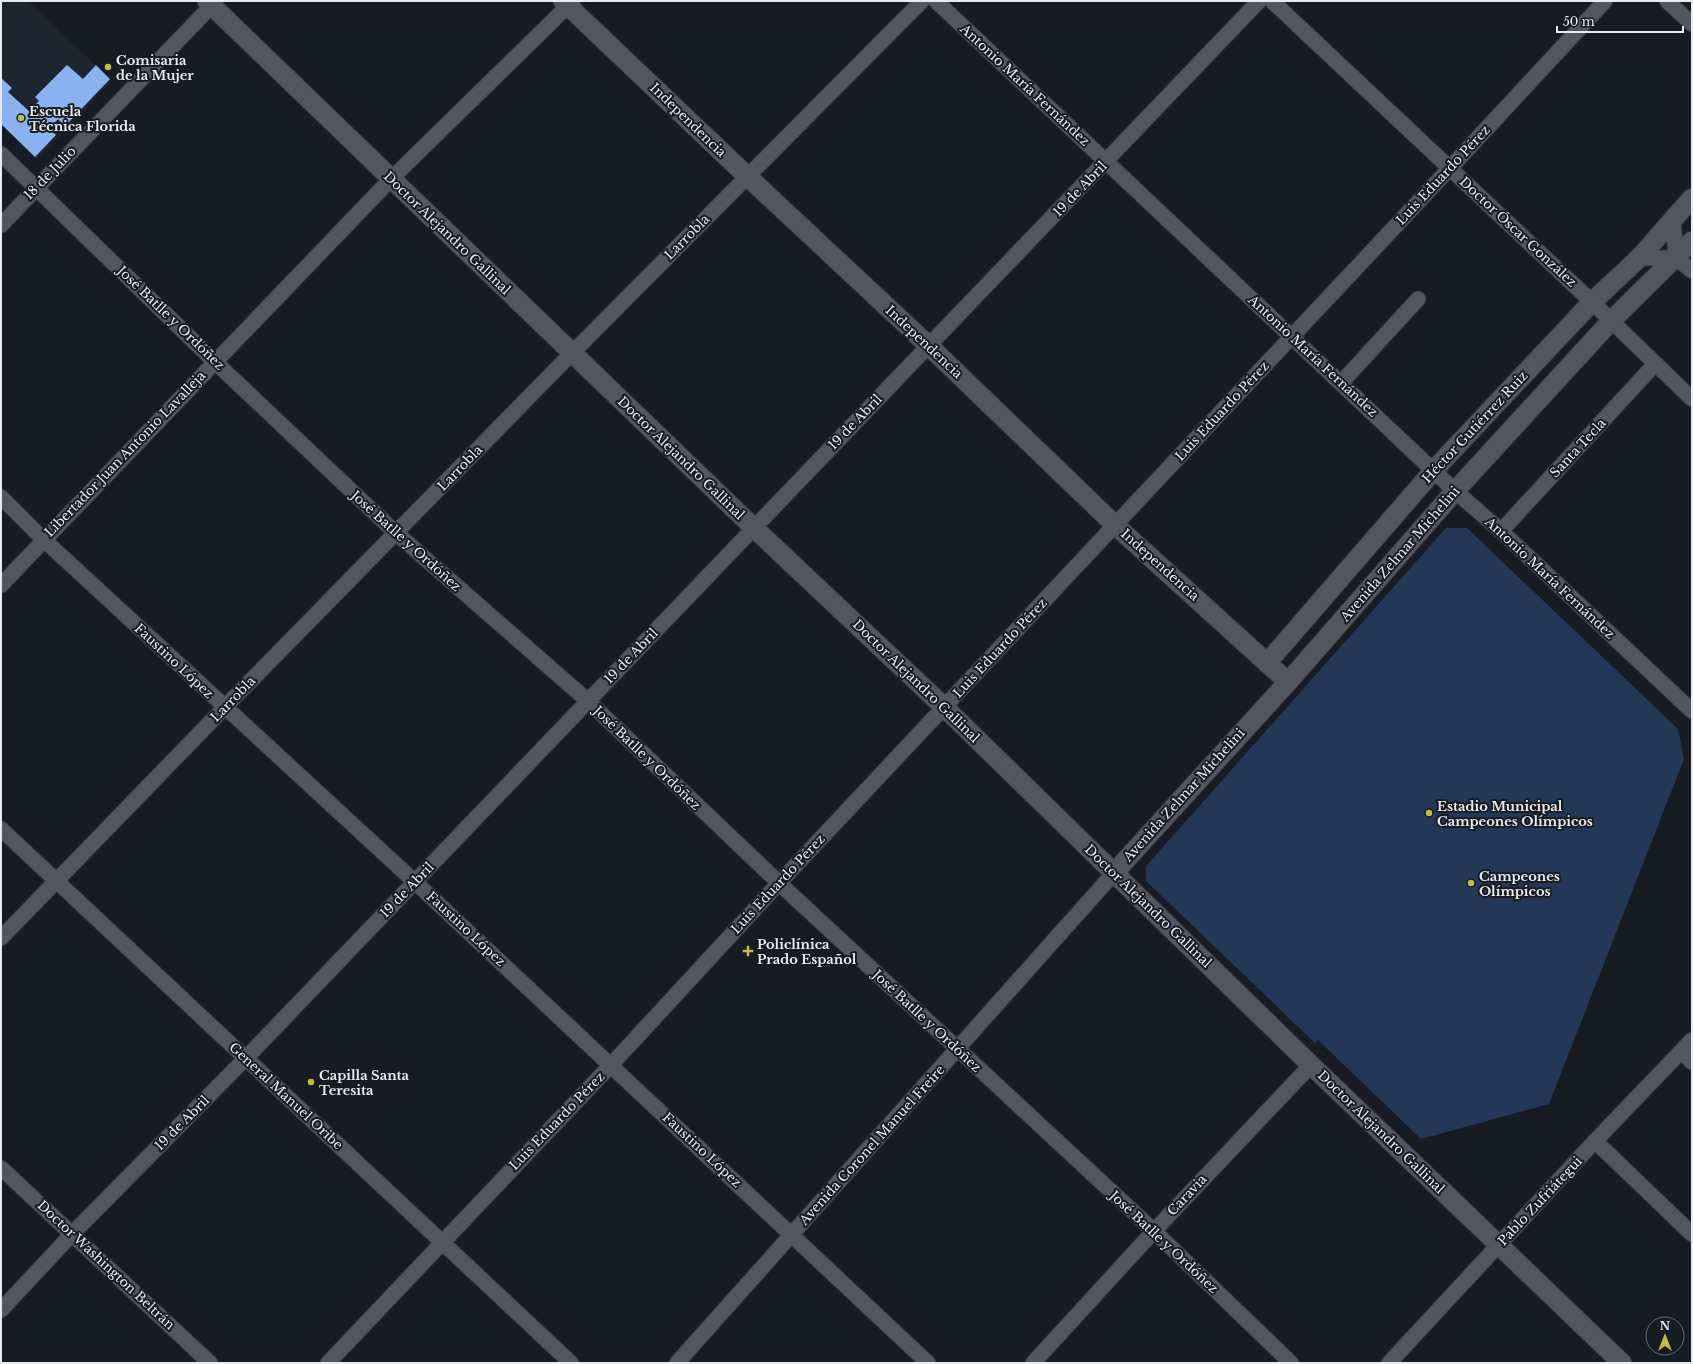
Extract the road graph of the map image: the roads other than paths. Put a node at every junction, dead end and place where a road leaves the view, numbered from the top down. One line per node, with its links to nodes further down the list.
1 (922, 1): 13 (street, Larrobla)
2 (936, 1): 11 (street, Antonio María Fernández)
3 (1259, 1): 11 (street, 19 de Abril)
4 (1272, 1): 12 (street, Doctor Óscar González)
5 (1605, 1): 12 (street, Luis Eduardo Pérez)
6 (1666, 1): 9 (street)
7 (212, 2): 14 (street, Doctor Alejandro Gallinal); 15 (street, 18 de Julio)
8 (568, 3): 13 (street, Independencia); 14 (street, Libertador Juan Antonio Lavalleja)
9 (1692, 24)
10 (1, 154): 15 (street, José Batlle y Ordóñez)
11 (1106, 161): 26 (street, Antonio María Fernández); 27 (street, 19 de Abril)
12 (1450, 168): 24 (street, Doctor Óscar González); 26 (street, Luis Eduardo Pérez)
13 (747, 176): 27 (street, Independencia); 28 (street, Larrobla)
14 (391, 179): 28 (street, Doctor Alejandro Gallinal); 29 (street, Libertador Juan Antonio Lavalleja)
15 (35, 188): 18 (street, 18 de Julio); 29 (street, José Batlle y Ordóñez)
16 (1692, 198): 17 (street, Héctor Gutiérrez Ruiz)
17 (1673, 219): 20 (street, Héctor Gutiérrez Ruiz); 21 (street)
18 (1, 225)
19 (1692, 241): 21 (street, Avenida Zelmar Michelini)
20 (1639, 258): 21 (street); 24 (street, Héctor Gutiérrez Ruiz)
21 (1676, 258): 22 (street); 25 (street, Avenida Zelmar Michelini)
22 (1692, 271)
23 (1418, 299): 31 (street)
24 (1592, 302): 25 (street, Doctor Óscar González); 33 (street, Héctor Gutiérrez Ruiz)
25 (1611, 321): 30 (street, Doctor Óscar González); 34 (street, Avenida Zelmar Michelini)
26 (1292, 336): 31 (street, Antonio María Fernández); 36 (street, Luis Eduardo Pérez)
27 (929, 346): 36 (street, Independencia); 37 (street, 19 de Abril)
28 (572, 353): 37 (street, Doctor Alejandro Gallinal); 39 (street, Larrobla)
29 (214, 361): 39 (street, José Batlle y Ordóñez); 40 (street, Libertador Juan Antonio Lavalleja)
30 (1655, 364): 32 (street, Doctor Óscar González); 38 (street, Santa Tecla)
31 (1341, 383): 33 (street, Antonio María Fernández)
32 (1692, 399)
33 (1434, 470): 34 (street, Antonio María Fernández); 42 (street, Héctor Gutiérrez Ruiz)
34 (1455, 491): 38 (street, Antonio María Fernández); 43 (street, Avenida Zelmar Michelini)
35 (1, 497): 40 (street, Faustino López)
36 (1116, 525): 42 (street, Independencia); 46 (street, Luis Eduardo Pérez)
37 (754, 528): 44 (street, 19 de Abril); 46 (street, Doctor Alejandro Gallinal)
38 (1501, 531): 47 (street, Antonio María Fernández)
39 (396, 533): 44 (street, José Batlle y Ordóñez); 45 (street, Larrobla)
40 (43, 539): 41 (street, Libertador Juan Antonio Lavalleja); 45 (street, Faustino López)
41 (1, 585)
42 (1267, 663): 43 (street, Independencia)
43 (1288, 682): 49 (street, Avenida Zelmar Michelini)
44 (588, 702): 51 (street, 19 de Abril); 52 (street, José Batlle y Ordóñez)
45 (224, 707): 50 (street, Larrobla); 51 (street, Faustino López)
46 (944, 707): 49 (street, Doctor Alejandro Gallinal); 52 (street, Luis Eduardo Pérez)
47 (1692, 711)
48 (1, 829): 50 (street, General Manuel Oribe)
49 (1114, 873): 55 (street, Avenida Coronel Manuel Freire); 60 (street, Doctor Alejandro Gallinal)
50 (56, 880): 53 (street, Larrobla); 57 (street, General Manuel Oribe)
51 (415, 882): 57 (street, 19 de Abril); 59 (street, Faustino López)
52 (779, 883): 55 (street, José Batlle y Ordóñez); 59 (street, Luis Eduardo Pérez)
53 (1, 938)
54 (1692, 1040): 56 (street, Pablo Zufriátegui)
55 (958, 1050): 63 (street, José Batlle y Ordóñez); 65 (street, Avenida Coronel Manuel Freire)
56 (1681, 1052): 58 (street); 61 (street, Pablo Zufriátegui)
57 (246, 1058): 64 (street, 19 de Abril); 67 (street, General Manuel Oribe)
58 (1692, 1062)
59 (611, 1065): 65 (street, Faustino López); 67 (street, Luis Eduardo Pérez)
60 (1311, 1065): 63 (street, Caravia); 68 (street, Doctor Alejandro Gallinal)
61 (1595, 1141): 66 (street); 68 (street, Pablo Zufriátegui)
62 (1, 1168): 64 (street, Doctor Washington Beltrán)
63 (1154, 1231): 75 (street, Caravia); 76 (street, José Batlle y Ordóñez)
64 (72, 1234): 69 (street, 19 de Abril); 70 (street, Doctor Washington Beltrán)
65 (792, 1234): 73 (street, Avenida Coronel Manuel Freire); 74 (street, Faustino López)
66 (1692, 1234)
67 (442, 1242): 71 (street, Luis Eduardo Pérez); 72 (street, General Manuel Oribe)
68 (1499, 1246): 77 (street, Pablo Zufriátegui); 78 (street, Doctor Alejandro Gallinal)
69 (1, 1310)
70 (210, 1363)
71 (328, 1363)
72 (571, 1363)
73 (677, 1363)
74 (928, 1363)
75 (1033, 1363)
76 (1291, 1363)
77 (1389, 1363)
78 (1622, 1363)

